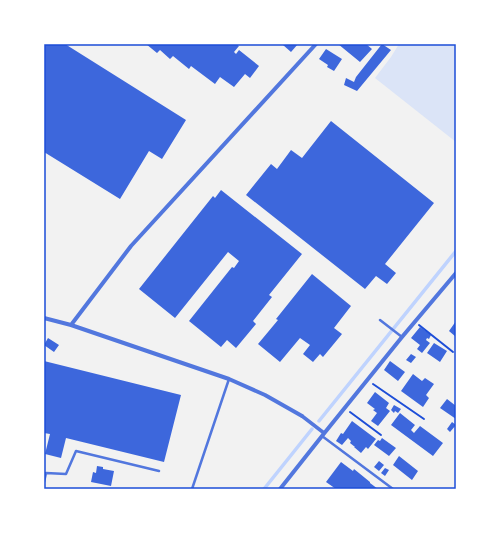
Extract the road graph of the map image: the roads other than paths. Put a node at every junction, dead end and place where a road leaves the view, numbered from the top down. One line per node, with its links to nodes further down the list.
1 (316, 44): 5 (street)
2 (456, 273): 6 (street)
3 (44, 318): 5 (street)
4 (380, 320): 6 (lane)
5 (71, 325): 7 (street)
6 (402, 337): 9 (street)
7 (229, 379): 8 (street); 12 (lane)
8 (302, 416): 9 (street)
9 (323, 434): 13 (street); 14 (lane)
10 (159, 472): 11 (lane)
11 (44, 482)
12 (192, 489)
13 (280, 489)
14 (394, 489)

